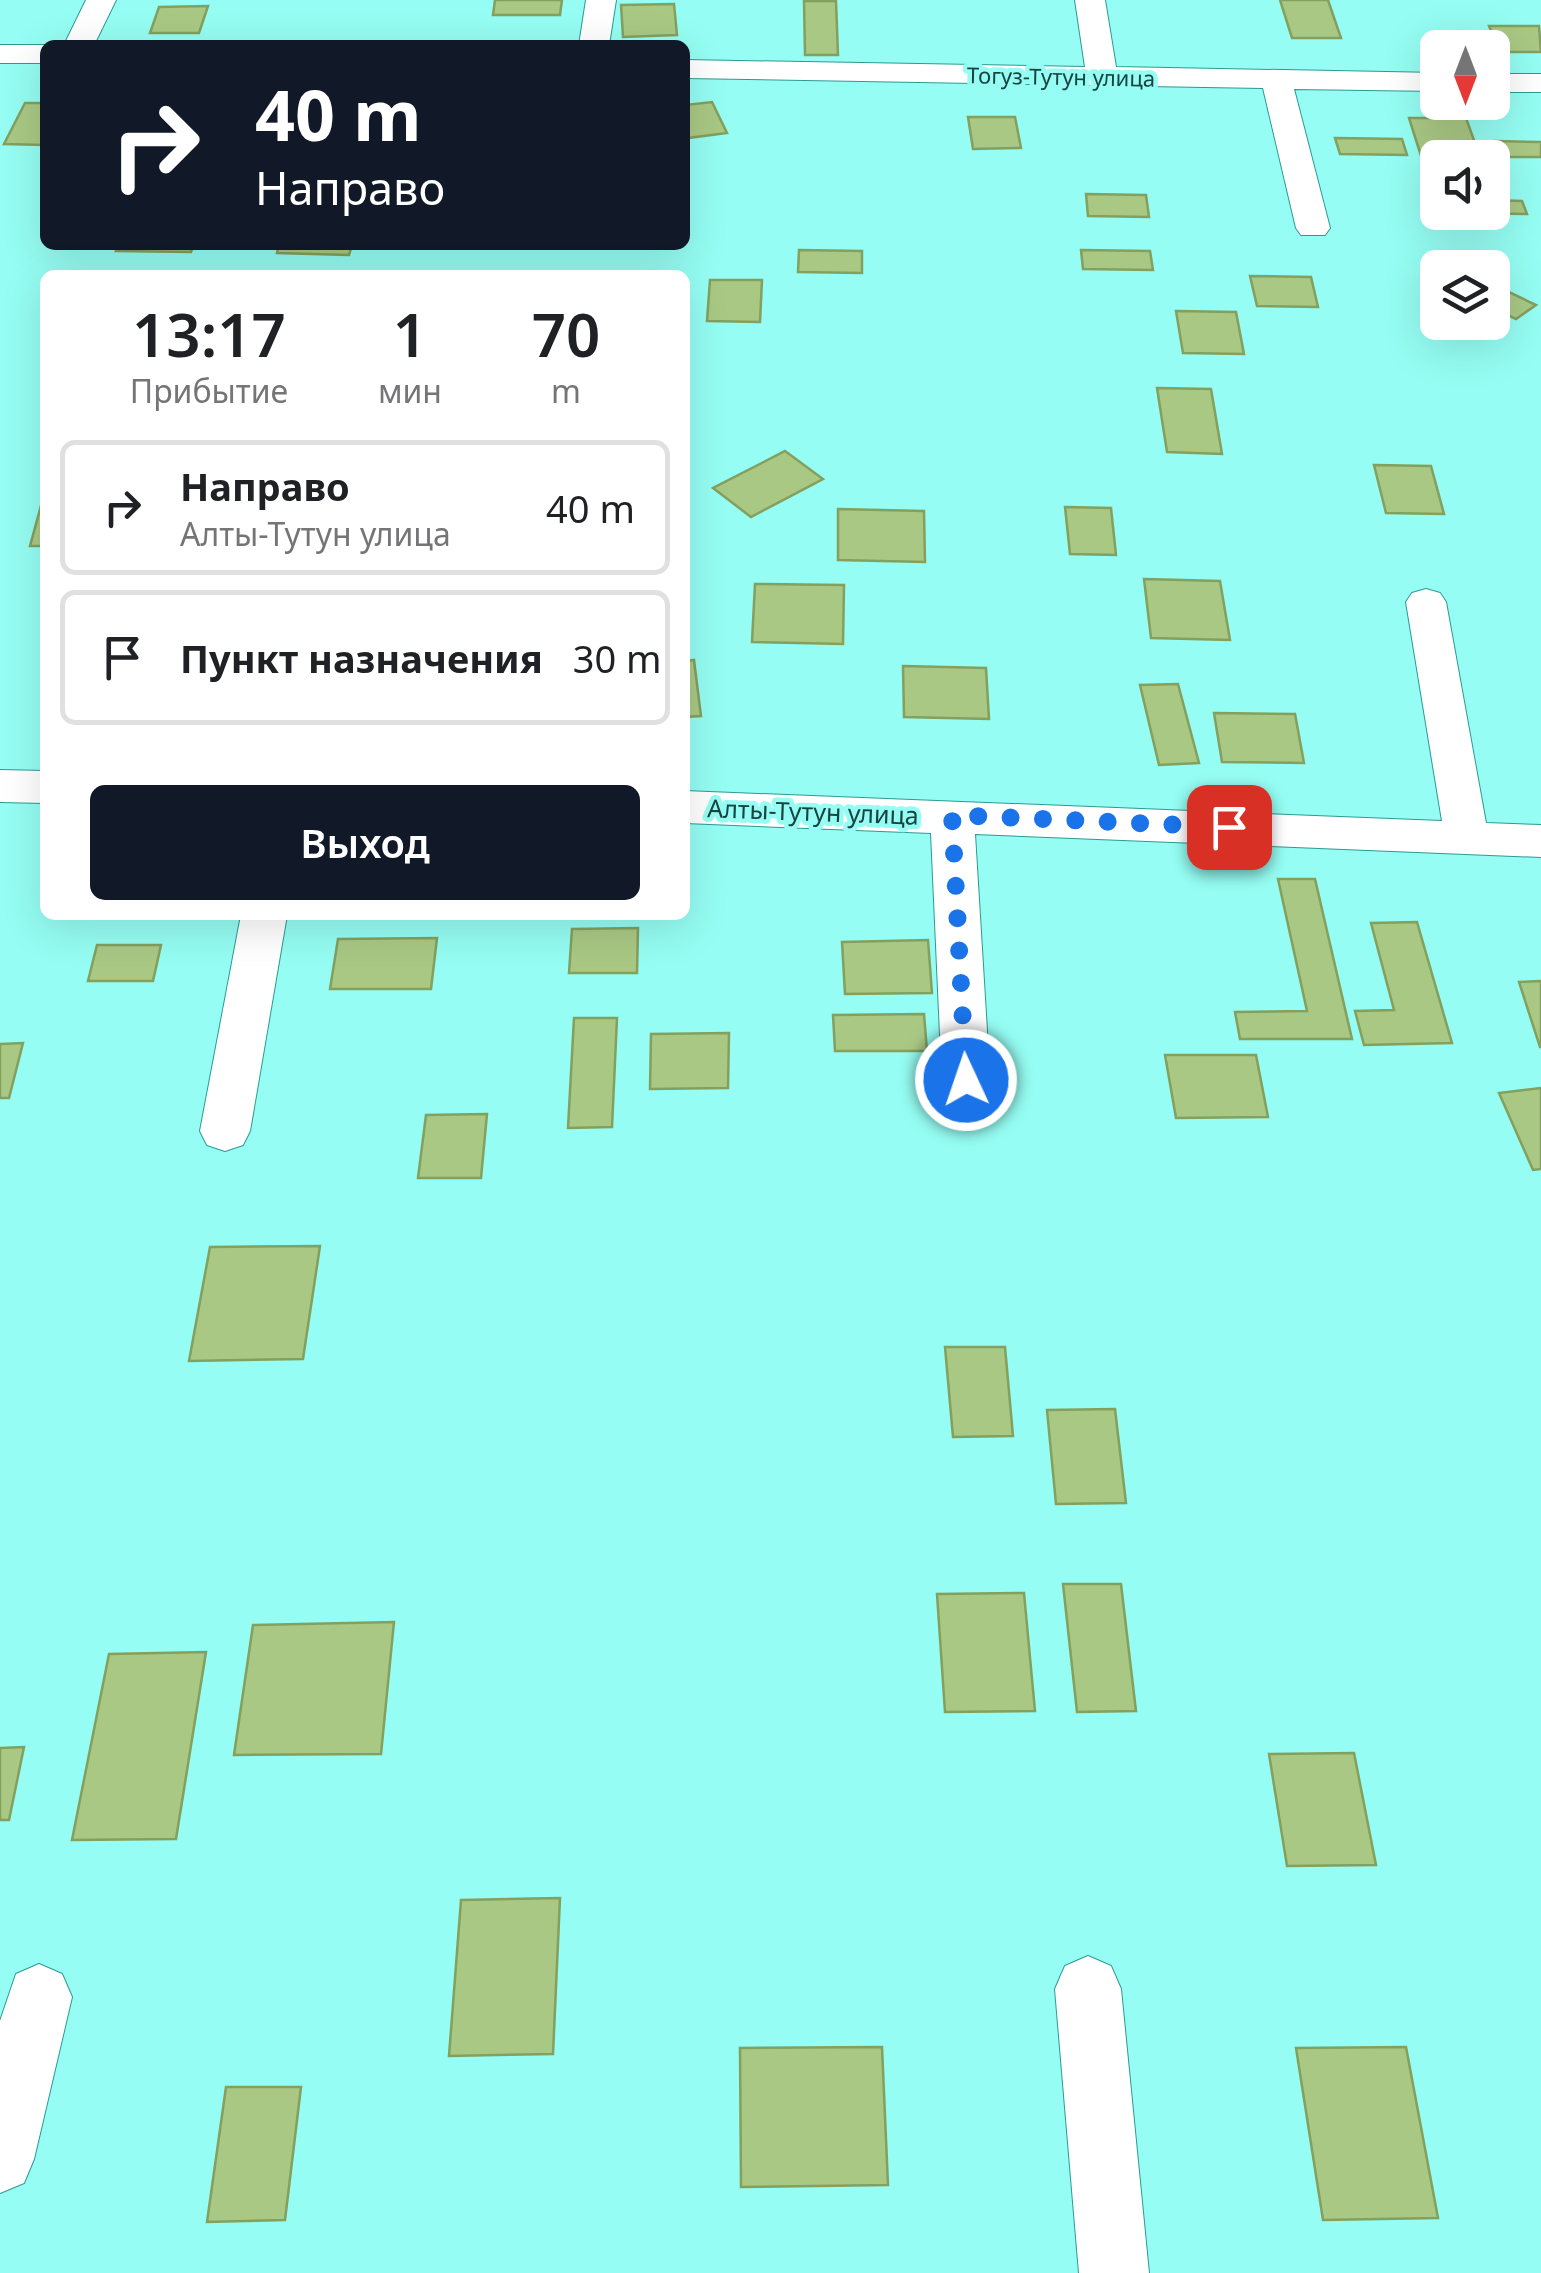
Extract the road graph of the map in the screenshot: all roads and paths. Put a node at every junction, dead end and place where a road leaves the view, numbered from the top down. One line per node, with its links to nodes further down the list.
1 (101, 0): 4 (street)
2 (601, 0): 5 (street)
3 (1090, 0): 7 (street)
4 (81, 40)
5 (595, 40)
6 (690, 69): 7 (street, Тогуз-Тутун улица)
7 (1102, 76): 8 (street, Тогуз-Тутун улица)
8 (1276, 80): 9 (street, Тогуз-Тутун улица); 12 (street)
9 (1420, 82)
10 (1510, 82): 11 (street)
11 (1541, 83)
12 (1313, 228)
13 (1426, 602): 18 (street)
14 (0, 786): 15 (street)
15 (40, 787)
16 (690, 807): 17 (street, Алты-Тутун улица)
17 (952, 815): 18 (street, Алты-Тутун улица); 21 (street)
18 (1467, 838): 19 (street, Алты-Тутун улица)
19 (1541, 841)
20 (263, 920): 22 (street)
21 (966, 1080)
22 (225, 1131)
23 (1088, 1990): 26 (street)
24 (39, 1997): 25 (street)
25 (0, 2158)
26 (1114, 2273)

